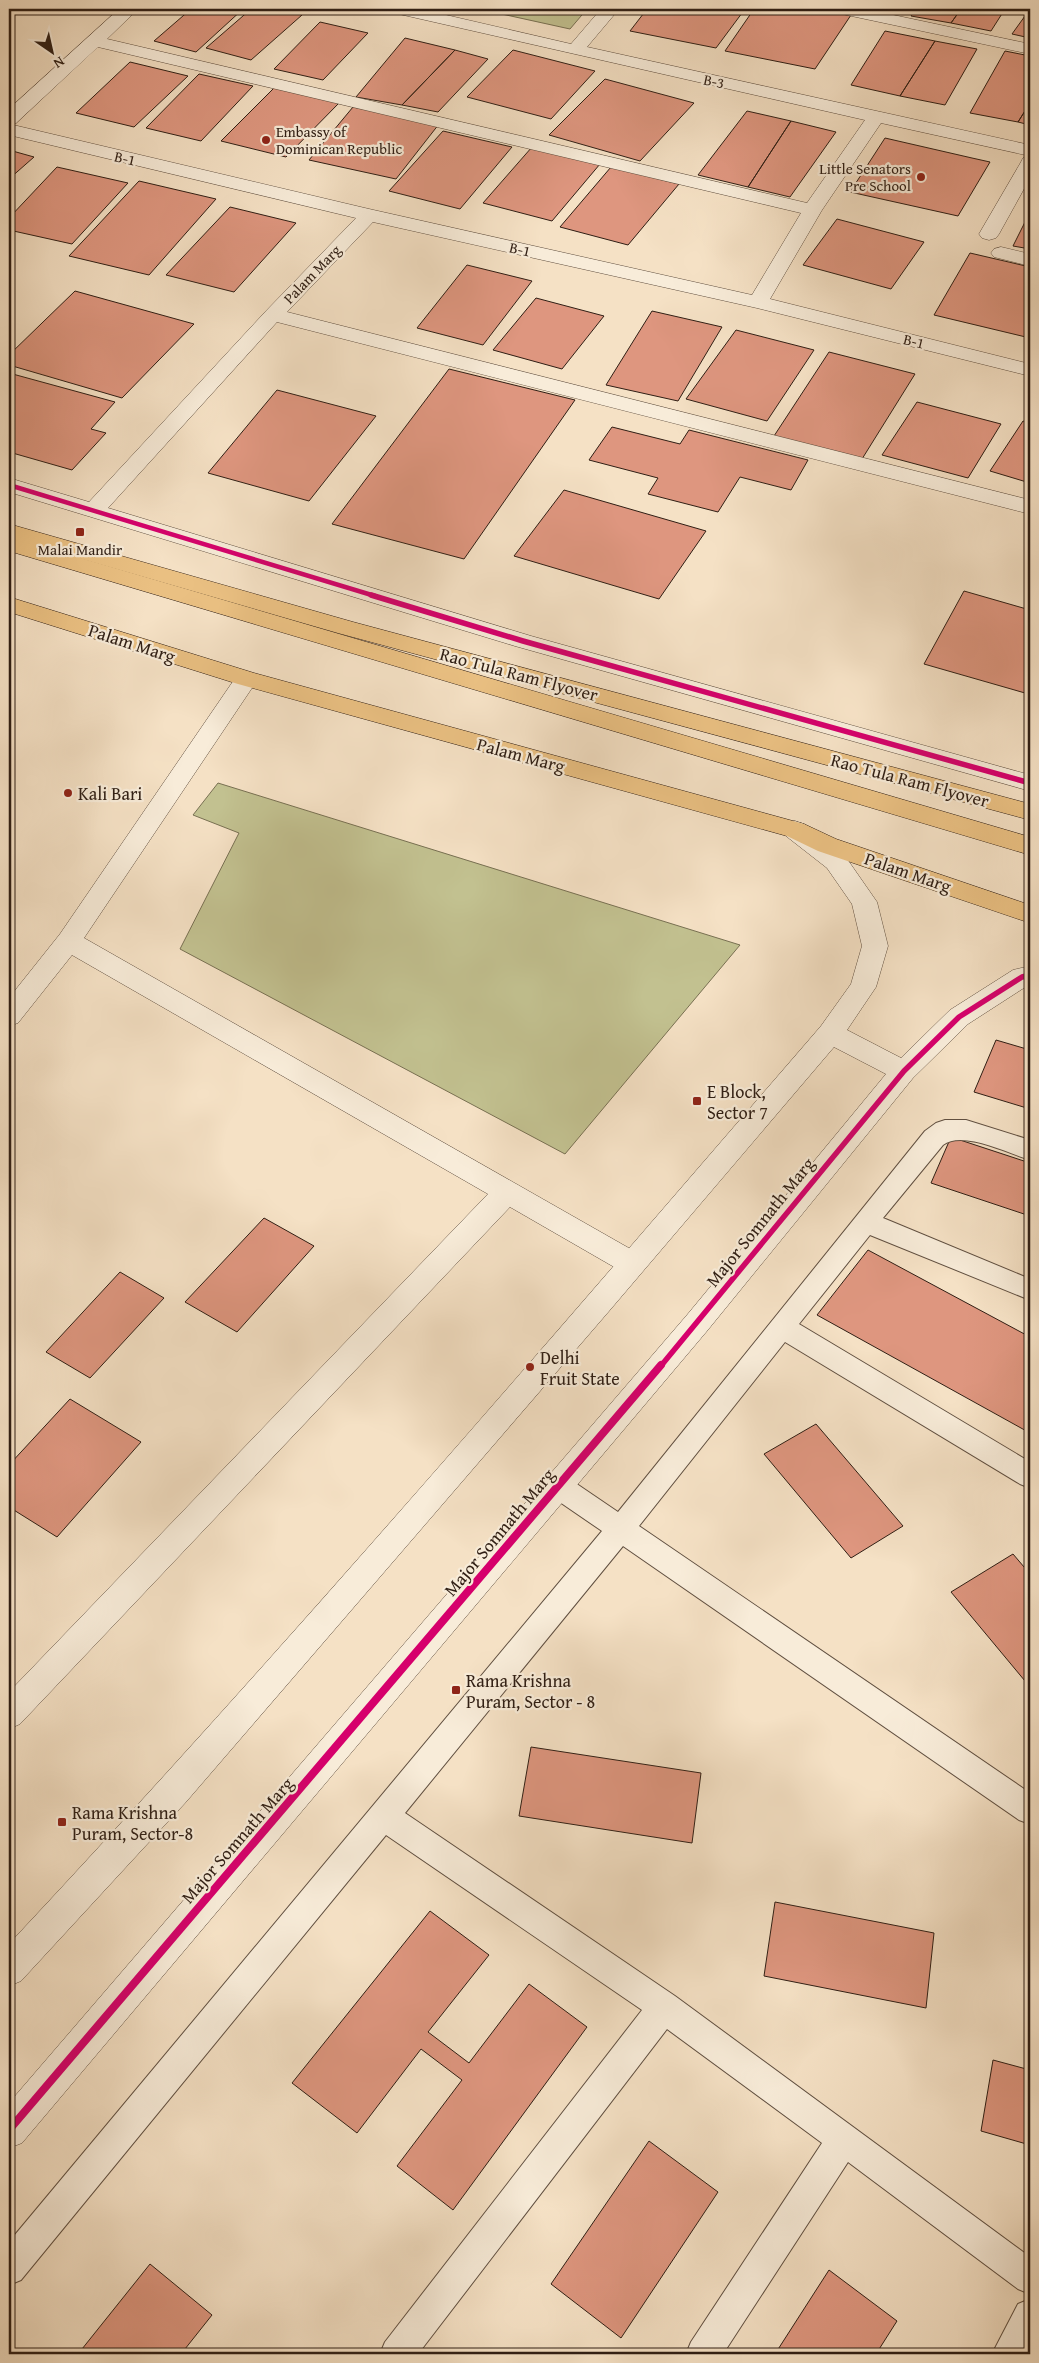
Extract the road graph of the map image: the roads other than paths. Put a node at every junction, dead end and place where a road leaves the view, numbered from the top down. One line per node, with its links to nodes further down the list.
1 (129, 9): 6 (street)
2 (399, 9): 5 (street, B-3)
3 (610, 9): 8 (street)
4 (842, 9): 7 (street)
5 (456, 15): 8 (street, B-3)
6 (95, 41): 10 (street); 14 (street)
7 (1030, 49)
8 (575, 50): 9 (street, B-3)
9 (878, 116): 12 (street, B-3); 14 (street)
10 (9, 119)
11 (9, 130): 15 (street, B-1)
12 (1030, 151)
13 (1030, 162): 16 (street)
14 (812, 210): 19 (street)
15 (369, 215): 19 (street, B-1); 20 (street, Palam Marg)
16 (989, 234)
17 (1001, 253): 18 (street)
18 (1030, 260)
19 (758, 302): 21 (street, B-1)
20 (273, 315): 23 (street); 24 (street, Palam Marg)
21 (1030, 370)
22 (9, 485): 24 (street)
23 (1030, 506)
24 (93, 511): 29 (street)
25 (9, 531): 30 (main road, Rao Tula Ram Flyover)
26 (9, 544): 32 (main road)
27 (9, 604): 28 (main road, Palam Marg)
28 (246, 680): 31 (main road, Palam Marg); 34 (street)
29 (1030, 782)
30 (1030, 812)
31 (795, 830): 33 (main road, Palam Marg); 37 (street)
32 (1030, 846)
33 (1030, 914)
34 (69, 941): 36 (street); 40 (street)
35 (1030, 975): 38 (street, Major Somnath Marg)
36 (9, 1016)
37 (830, 1033): 38 (street); 42 (street)
38 (904, 1071): 46 (street, Major Somnath Marg)
39 (1030, 1150): 41 (lane)
40 (507, 1192): 42 (street); 48 (street)
41 (865, 1222): 43 (lane); 44 (lane)
42 (631, 1263): 51 (street)
43 (1030, 1290)
44 (781, 1328): 45 (lane); 47 (lane)
45 (1030, 1476)
46 (558, 1486): 47 (lane); 53 (street, Major Somnath Marg)
47 (620, 1530): 49 (lane); 50 (lane)
48 (9, 1714)
49 (1030, 1810)
50 (384, 1816): 52 (lane); 55 (lane)
51 (9, 1969)
52 (664, 2007): 54 (lane); 58 (lane)
53 (9, 2130)
54 (844, 2139): 56 (lane); 59 (lane)
55 (9, 2268)
56 (1030, 2277)
57 (1030, 2316): 60 (lane)
58 (397, 2354)
59 (703, 2354)
60 (1009, 2354)

